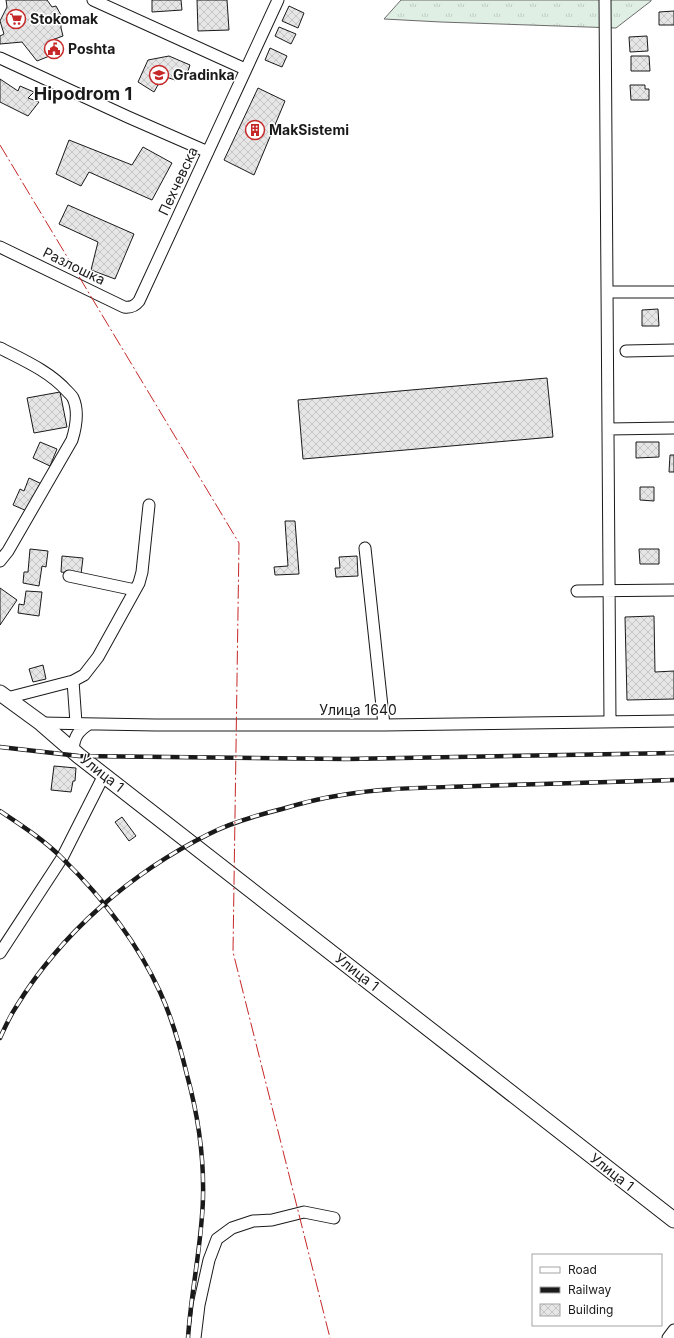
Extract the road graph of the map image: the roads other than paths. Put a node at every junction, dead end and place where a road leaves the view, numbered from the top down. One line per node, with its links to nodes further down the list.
1 (93, 0): 5 (street)
2 (278, 0): 5 (street, Пехчевска)
3 (605, 0): 8 (street)
4 (0, 58): 6 (street)
5 (245, 69): 6 (street, Пехчевска)
6 (208, 152): 10 (street, Пехчевска)
7 (0, 247): 10 (street, Разлошка)
8 (607, 292): 9 (street); 15 (street)
9 (674, 292)
10 (136, 305)
11 (0, 348): 18 (street)
12 (674, 350): 13 (street)
13 (626, 351)
14 (674, 428): 15 (street)
15 (608, 429): 21 (street)
16 (149, 505): 20 (street)
17 (365, 548): 31 (street)
18 (0, 561)
19 (69, 576): 20 (street)
20 (135, 590): 24 (street)
21 (609, 590): 22 (street); 23 (street); 27 (street)
22 (674, 590)
23 (577, 591)
24 (73, 681): 25 (street); 29 (street)
25 (3, 695): 28 (main road, Улица 1)
26 (674, 720): 27 (street, Улица 1640)
27 (610, 721): 31 (street, Улица 1640)
28 (41, 723): 29 (street, Улица 1640); 32 (main road, Улица 1)
29 (76, 723): 30 (street, Улица 1640)
30 (89, 724): 31 (street, Улица 1640); 32 (street)
31 (384, 725)
32 (73, 750): 33 (main road, Улица 1)
33 (104, 775): 34 (street); 36 (main road, Улица 1)
34 (0, 952)
35 (334, 1218): 38 (street)
36 (674, 1220)
37 (674, 1330): 39 (street)
38 (195, 1338)
39 (668, 1338)

